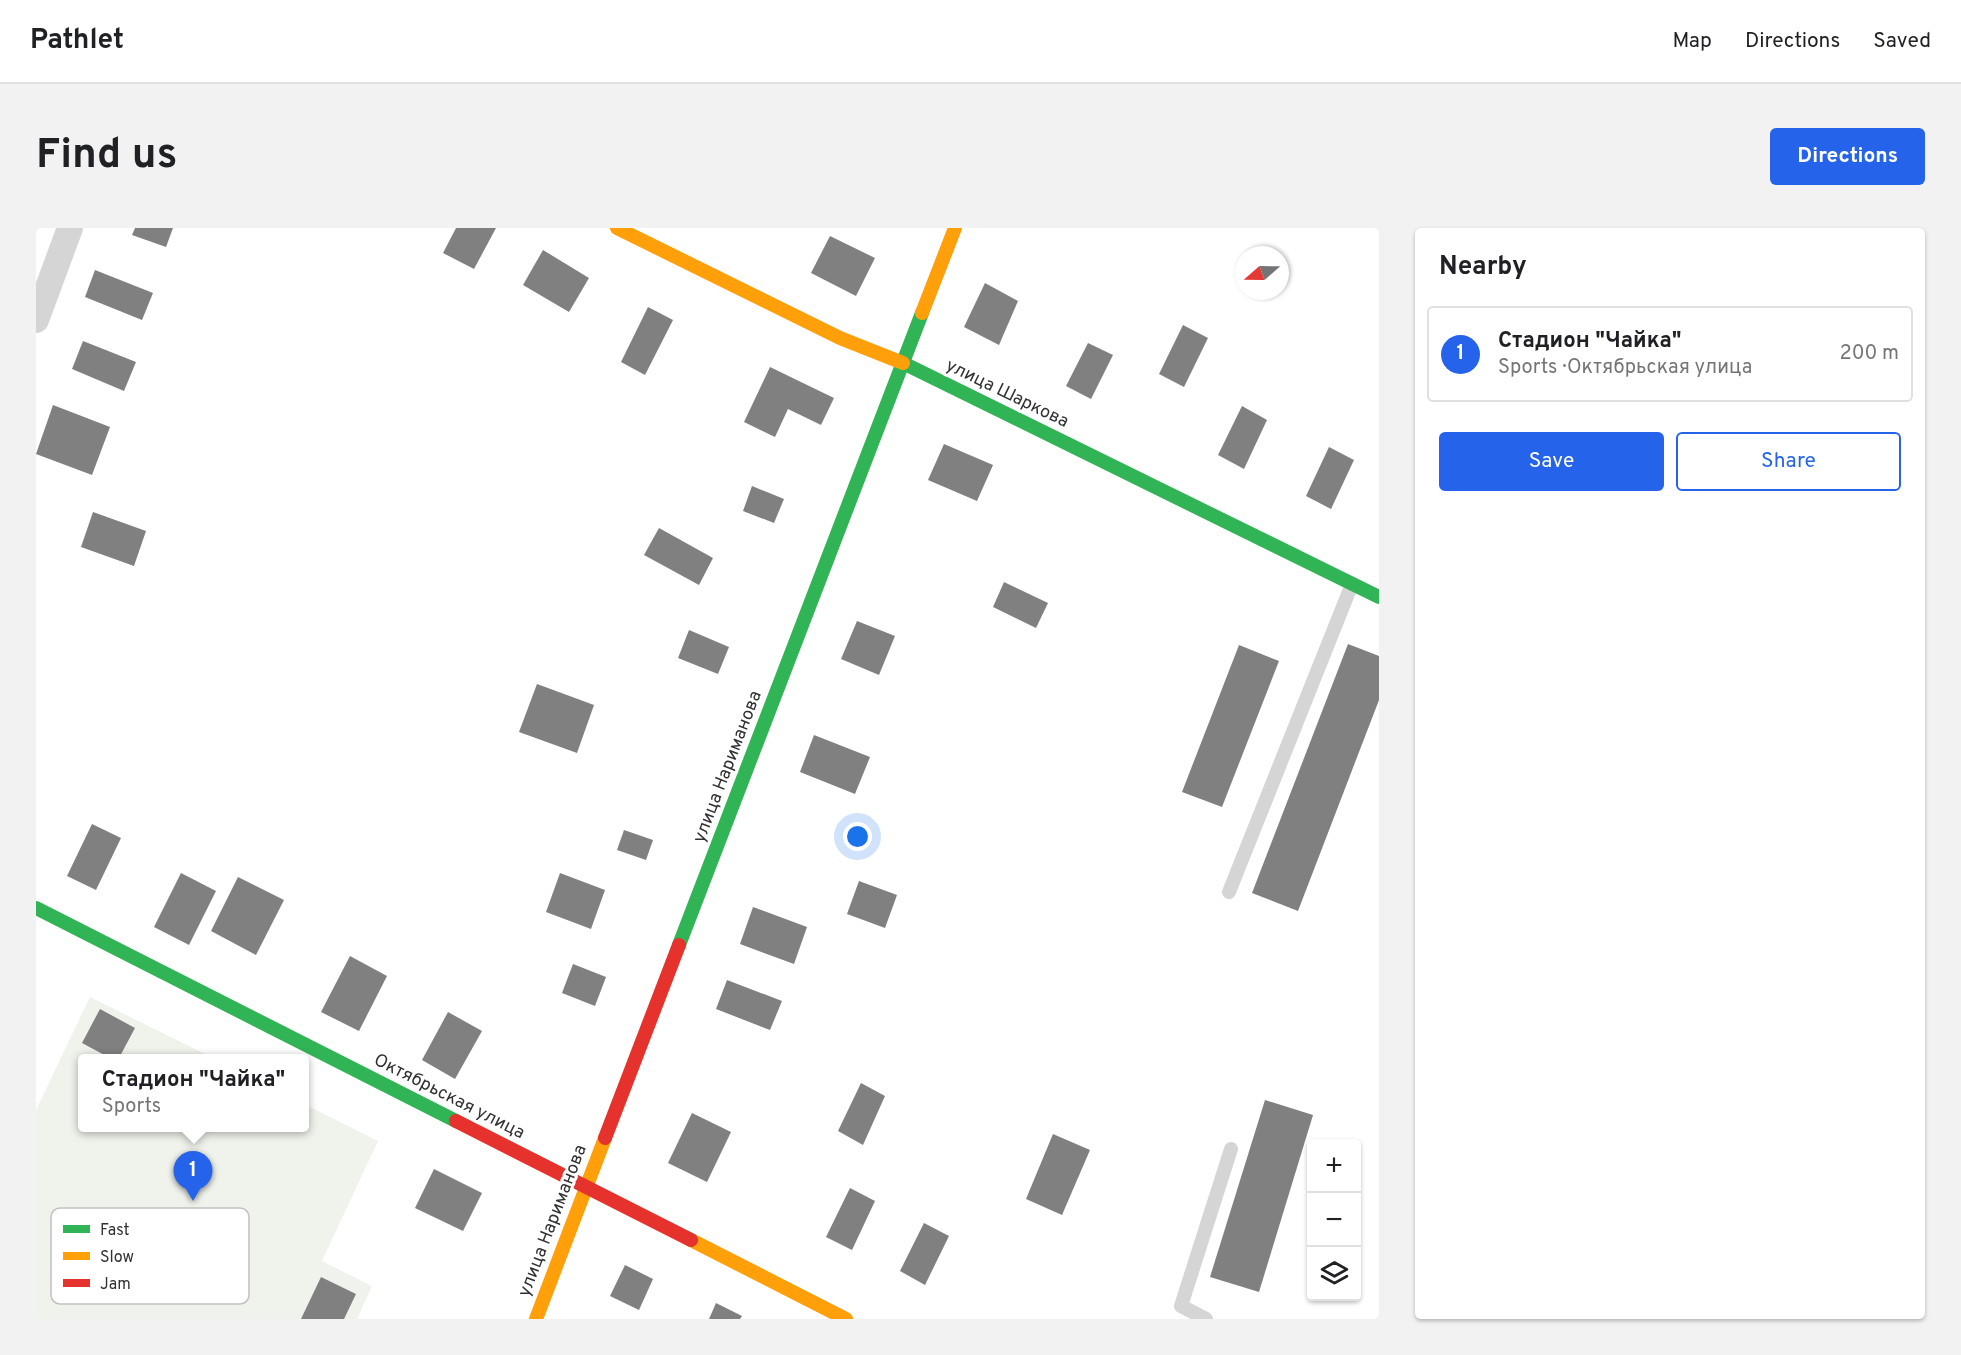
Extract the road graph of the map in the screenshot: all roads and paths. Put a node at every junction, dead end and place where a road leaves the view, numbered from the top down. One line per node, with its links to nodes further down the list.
1 (70, 228): 4 (street)
2 (617, 228): 5 (street, улица Шаркова)
3 (955, 228): 5 (street, улица Нариманова)
4 (36, 320)
5 (903, 363): 6 (street, улица Шаркова); 11 (street, улица Нариманова)
6 (1352, 584): 7 (street, улица Шаркова); 8 (lane)
7 (1379, 597)
8 (1229, 892)
9 (36, 908): 11 (street, Октябрьская улица)
10 (1231, 1149): 14 (lane)
11 (585, 1186): 12 (street, улица Нариманова); 13 (street, Октябрьская улица)
12 (536, 1319)
13 (846, 1319)
14 (1206, 1319)

